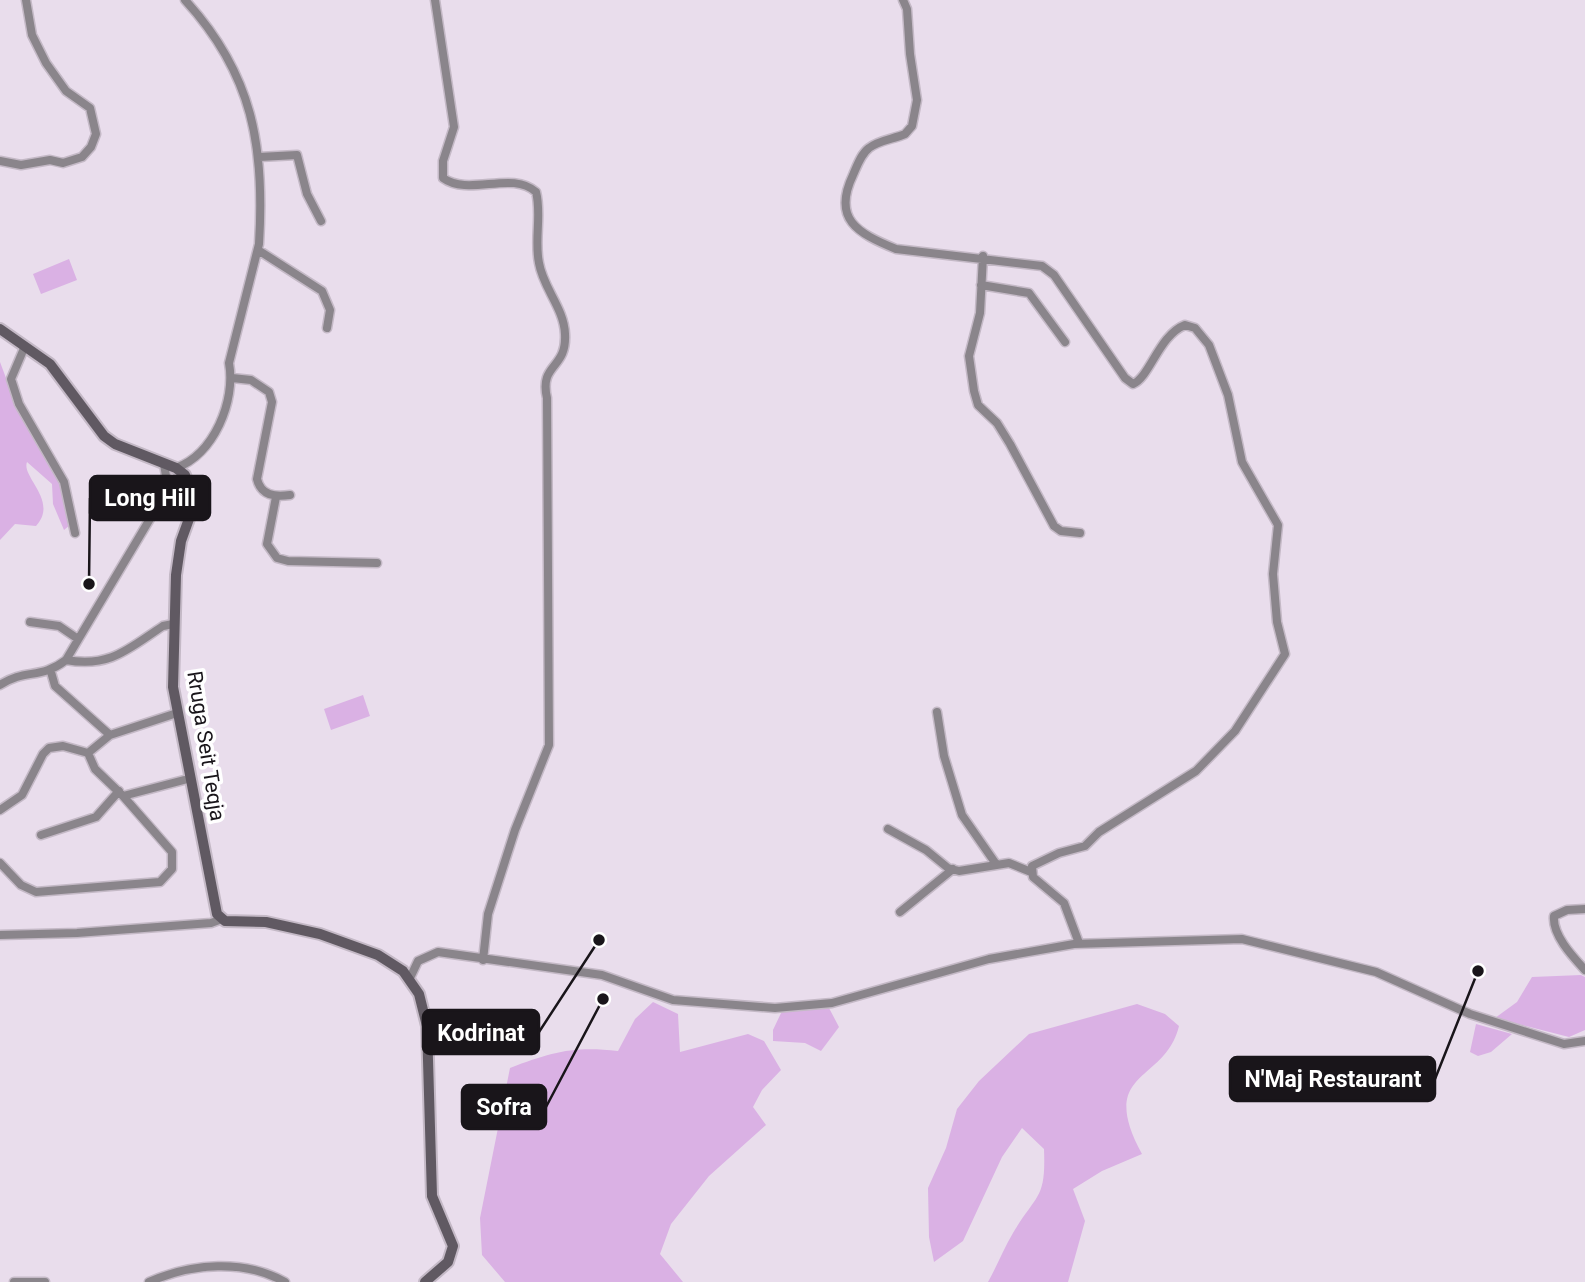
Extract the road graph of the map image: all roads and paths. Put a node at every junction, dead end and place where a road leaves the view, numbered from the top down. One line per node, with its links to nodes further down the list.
1 (26, 0): 6 (street)
2 (185, 0): 5 (street)
3 (435, 0): 47 (street)
4 (903, 0): 9 (street)
5 (259, 157): 7 (street); 8 (street)
6 (0, 161)
7 (321, 221)
8 (258, 250): 11 (street); 15 (street)
9 (983, 256): 10 (street); 41 (street)
10 (982, 285): 13 (street); 21 (street)
11 (327, 328)
12 (0, 329): 14 (main road)
13 (1065, 342)
14 (24, 346): 16 (main road); 20 (street)
15 (232, 378): 17 (street); 19 (street)
16 (164, 464): 17 (main road); 25 (street)
17 (176, 468): 24 (main road, Rruga Seit Teqja)
18 (290, 495): 19 (street)
19 (276, 497): 22 (street)
20 (75, 533)
21 (1080, 533)
22 (377, 563)
23 (30, 622): 25 (street)
24 (173, 624): 26 (street); 30 (main road, Rruga Seit Teqja)
25 (78, 639): 26 (street)
26 (66, 660): 27 (street)
27 (51, 672): 28 (street); 31 (street)
28 (0, 685)
29 (937, 712): 39 (street)
30 (177, 713): 31 (street); 44 (main road, Rruga Seit Teqja)
31 (110, 735): 32 (street)
32 (88, 753): 34 (street); 35 (street)
33 (184, 780): 34 (street)
34 (121, 793): 37 (street); 38 (street)
35 (0, 810)
36 (888, 829): 40 (street)
37 (41, 835)
38 (0, 863)
39 (996, 864): 40 (street); 41 (street)
40 (953, 869): 43 (street)
41 (1031, 872): 46 (street)
42 (1585, 909): 48 (street)
43 (900, 912)
44 (222, 919): 45 (street); 49 (main road)
45 (0, 935)
46 (1079, 943): 47 (street); 50 (street)
47 (483, 960): 49 (street)
48 (1585, 970)
49 (410, 978): 55 (main road)
50 (1584, 1042)
51 (14, 1282): 52 (street)
52 (45, 1282)
53 (149, 1282): 54 (street)
54 (285, 1282)
55 (425, 1282)

